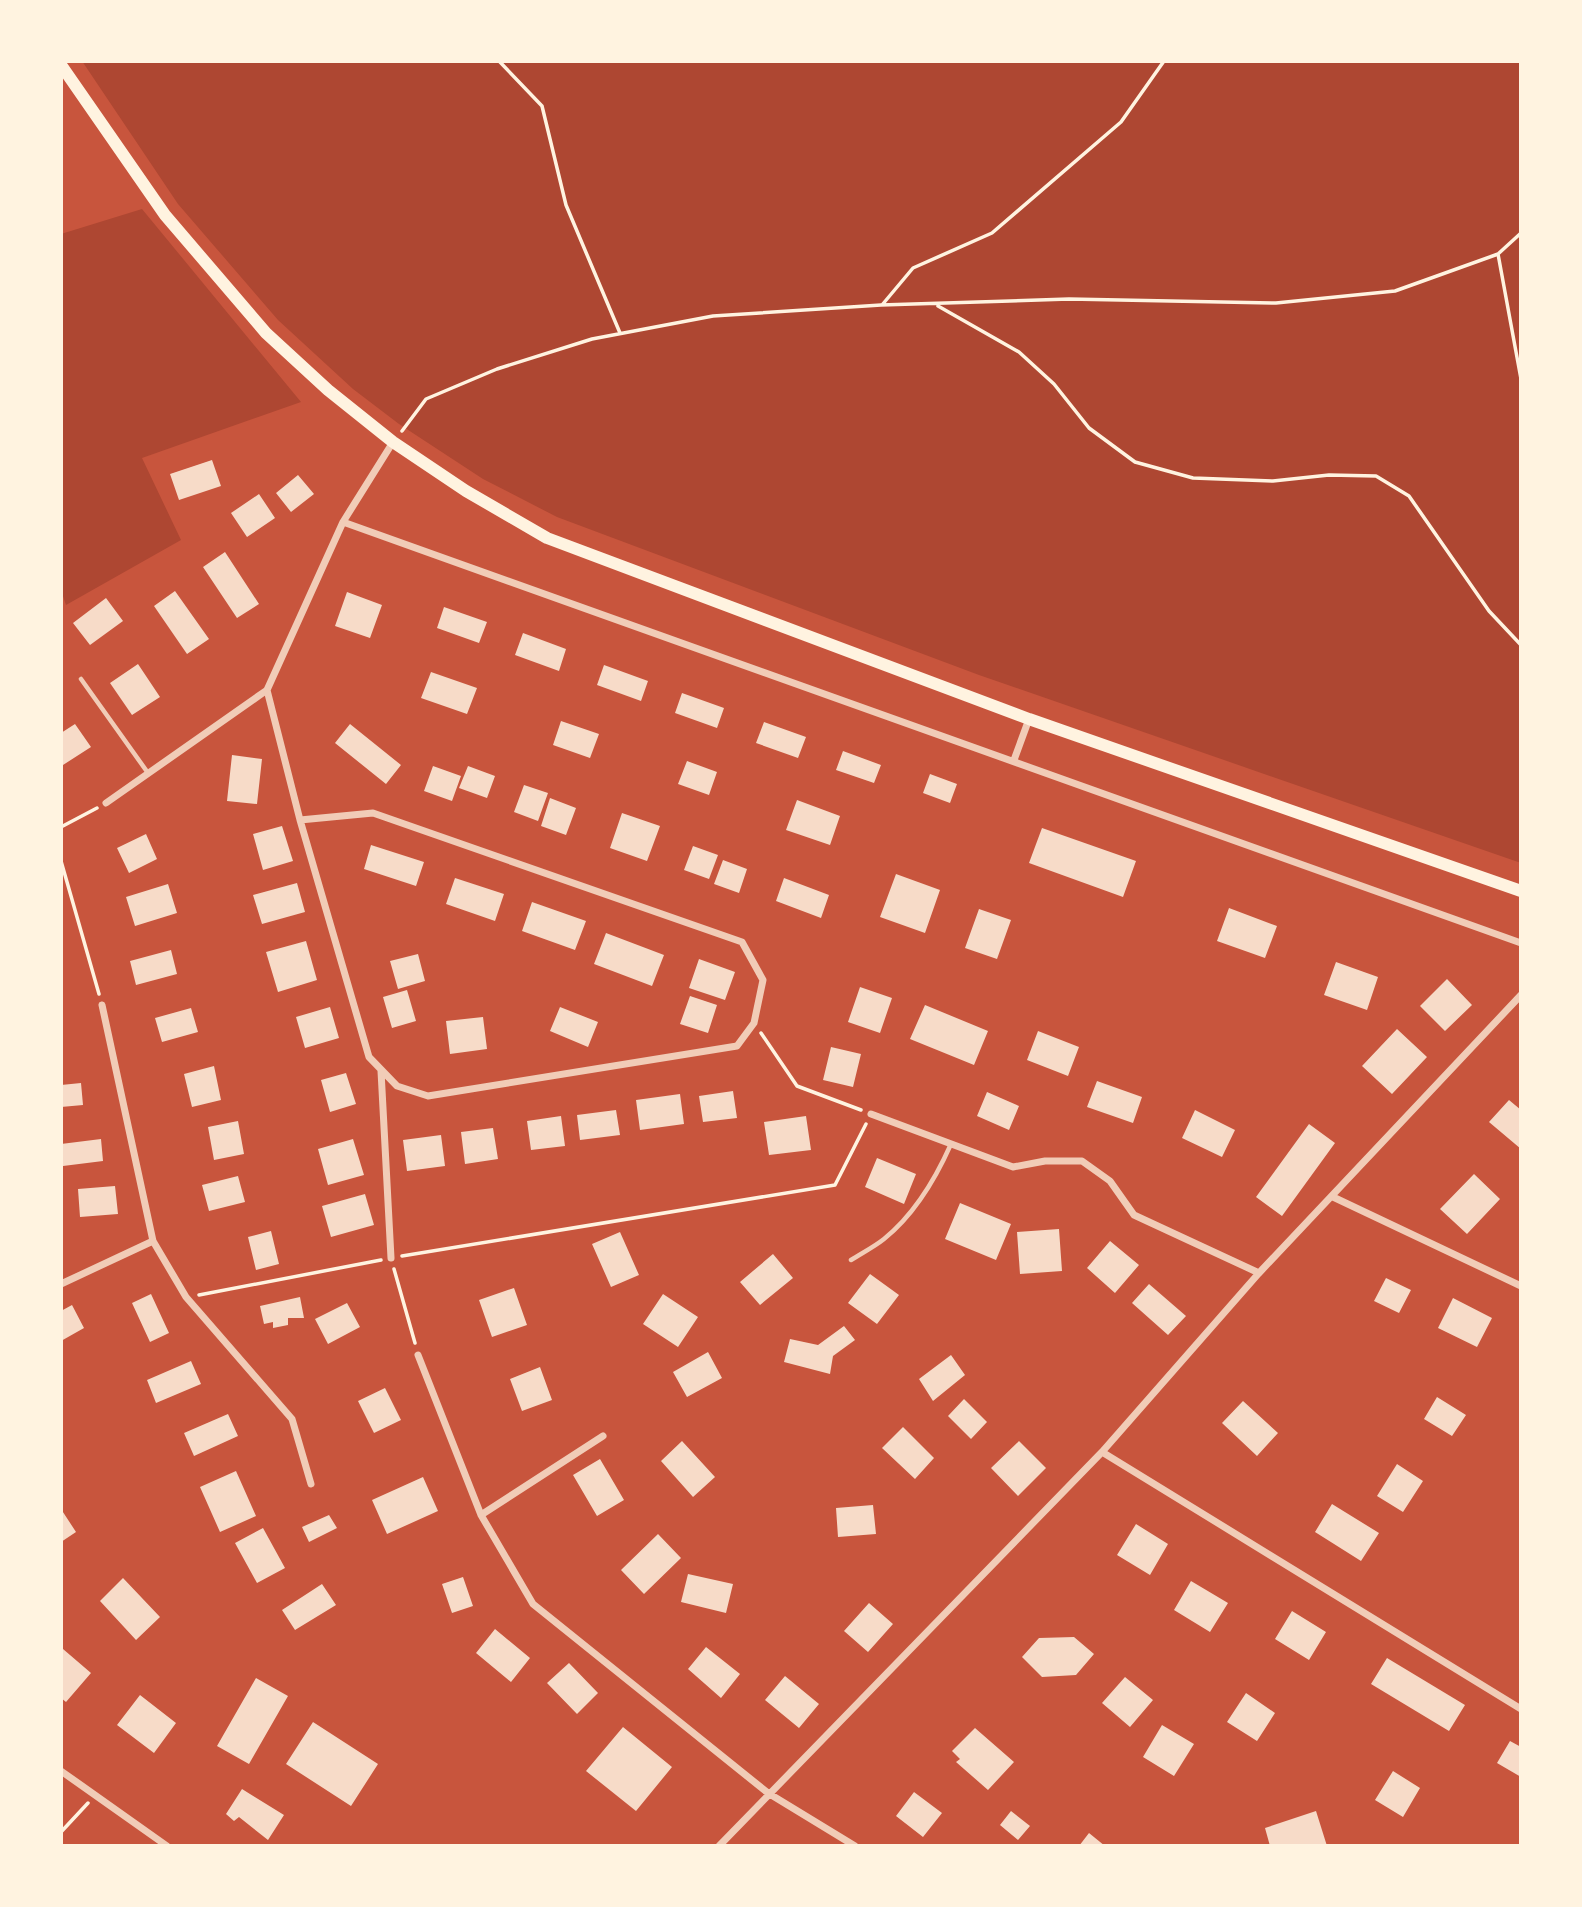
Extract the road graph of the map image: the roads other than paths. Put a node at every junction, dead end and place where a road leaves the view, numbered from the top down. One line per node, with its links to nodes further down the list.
1 (61, 65): 2 (main road)
2 (393, 442): 3 (street); 6 (main road)
3 (343, 522): 5 (street); 7 (street)
4 (81, 679): 8 (lane)
5 (267, 690): 8 (street); 10 (street)
6 (1029, 719): 7 (street); 11 (main road)
7 (1014, 760): 12 (street)
8 (148, 773): 9 (street)
9 (106, 803)
10 (300, 820): 15 (street); 15 (street)
11 (1521, 891)
12 (1521, 943)
13 (1521, 995): 18 (street)
14 (102, 1005): 19 (street)
15 (381, 1070): 20 (street)
16 (871, 1114): 17 (street)
17 (951, 1144): 21 (lane); 22 (street)
18 (1333, 1197): 22 (street); 24 (street)
19 (153, 1241): 23 (street); 28 (street)
20 (391, 1258)
21 (851, 1260)
22 (1259, 1273): 27 (street)
23 (61, 1284)
24 (1521, 1286)
25 (418, 1355): 29 (street)
26 (603, 1437): 29 (street)
27 (1102, 1452): 30 (street); 32 (street)
28 (312, 1484)
29 (481, 1515): 32 (street)
30 (1521, 1709)
31 (61, 1771): 33 (street)
32 (768, 1793): 34 (street); 35 (street)
33 (167, 1846)
34 (719, 1846)
35 (855, 1846)

